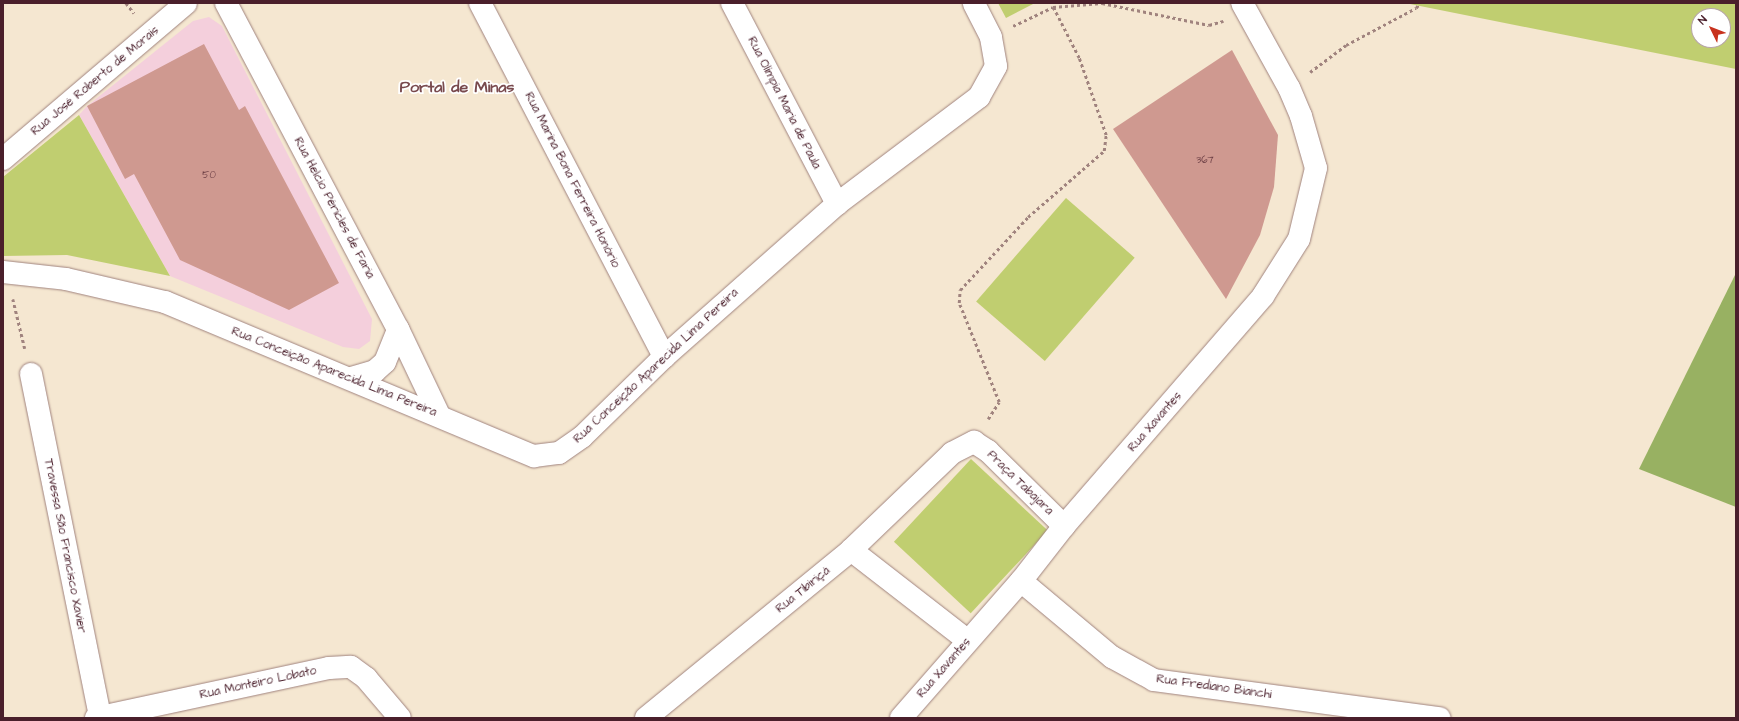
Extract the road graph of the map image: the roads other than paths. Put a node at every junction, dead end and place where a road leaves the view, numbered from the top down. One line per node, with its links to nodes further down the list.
1 (186, 3): 7 (street, Rua José Roberto de Morais)
2 (226, 3): 10 (street, Rua Helcio Péricles de Faria)
3 (480, 3): 11 (street, Rua Marina Bona Ferreira Honório)
4 (732, 3): 8 (street, Rua Olímpia Maria de Paula)
5 (974, 3): 8 (street, Rua Conceição Aparecida Lima Pereira)
6 (1245, 9): 16 (street, Rua Xavantes)
7 (3, 159)
8 (837, 204): 11 (street, Rua Conceição Aparecida Lima Pereira)
9 (4, 272): 13 (street, Rua Conceição Aparecida Lima Pereira)
10 (398, 329): 13 (street); 14 (street, Rua Helcio Péricles de Faria)
11 (664, 357): 14 (street, Rua Conceição Aparecida Lima Pereira)
12 (31, 374): 20 (street, Travessa São Francisco Xavier)
13 (351, 378): 14 (street, Rua Conceição Aparecida Lima Pereira)
14 (439, 415)
15 (974, 442): 16 (street, Praça Tabajara); 17 (street, Rua Tibiriçá)
16 (1064, 526): 18 (street, Rua Xavantes)
17 (851, 550): 19 (street); 22 (street, Rua Tibiriçá)
18 (1021, 581): 19 (street, Rua Xavantes); 24 (street, Rua Frediano Bianchi)
19 (967, 640): 23 (street, Rua Xavantes)
20 (98, 718): 21 (street, Rua Monteiro Lobato)
21 (400, 718)
22 (646, 718)
23 (901, 718)
24 (1439, 718)

